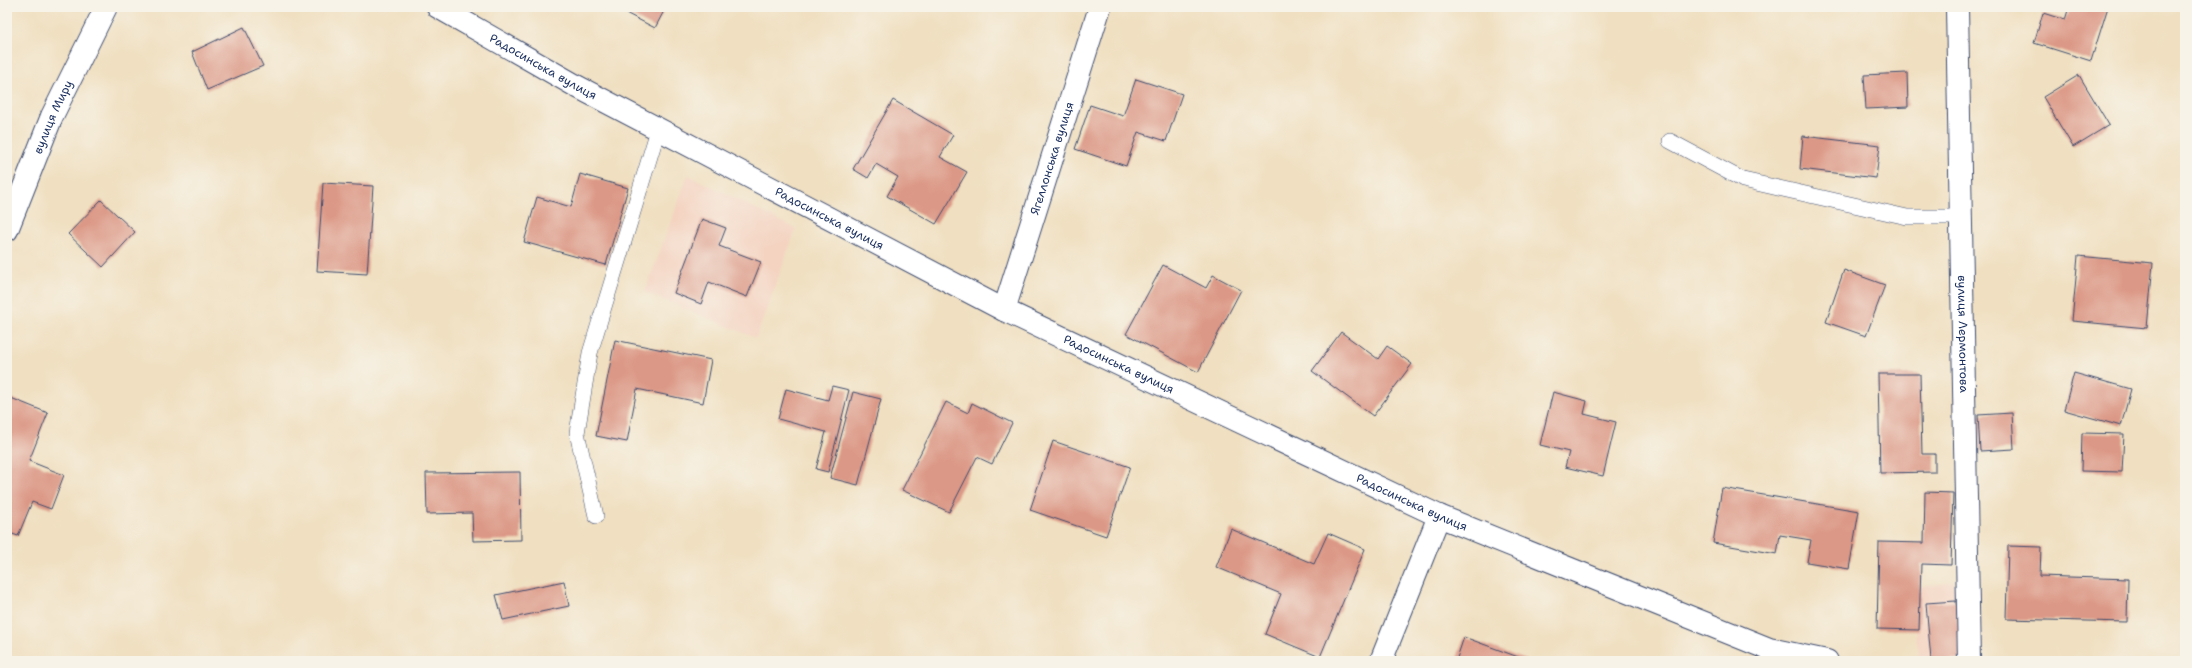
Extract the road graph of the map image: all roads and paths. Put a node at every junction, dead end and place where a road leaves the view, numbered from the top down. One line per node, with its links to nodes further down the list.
1 (106, 7): 8 (street, вулиця Миру)
2 (438, 7): 5 (street, Радосинська вулиця)
3 (1100, 7): 9 (street, Ягеллонська вулиця)
4 (1957, 7): 7 (street, вулиця Лермонтова)
5 (658, 130): 9 (street, Радосинська вулиця); 10 (lane)
6 (1670, 141): 7 (lane)
7 (1961, 217): 14 (street, вулиця Лермонтова)
8 (7, 230)
9 (1004, 310): 11 (street, Радосинська вулиця)
10 (596, 516)
11 (1439, 516): 12 (street); 13 (street, Радосинська вулиця)
12 (1381, 661)
13 (1827, 661)
14 (1969, 661)

